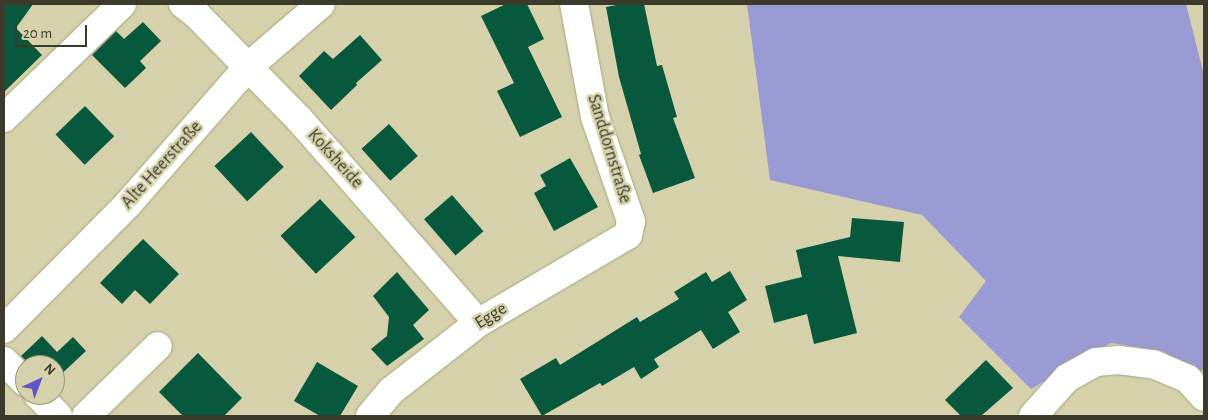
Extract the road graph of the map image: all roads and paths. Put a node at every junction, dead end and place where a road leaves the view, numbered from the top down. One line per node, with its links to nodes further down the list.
1 (122, 4): 6 (street)
2 (183, 4): 5 (street, Koksheide)
3 (321, 4): 5 (street, Alte Heerstraße)
4 (574, 4): 7 (street, Sanddornstraße)
5 (248, 67): 8 (street, Koksheide); 9 (street, Alte Heerstraße)
6 (4, 118)
7 (628, 235): 8 (street, Egge)
8 (478, 323): 17 (street, Egge)
9 (4, 329)
10 (158, 346): 16 (street)
11 (4, 361): 12 (street)
12 (15, 372)
13 (1204, 397): 18 (street)
14 (48, 405): 15 (street)
15 (58, 416)
16 (86, 416)
17 (370, 416)
18 (1034, 416)

